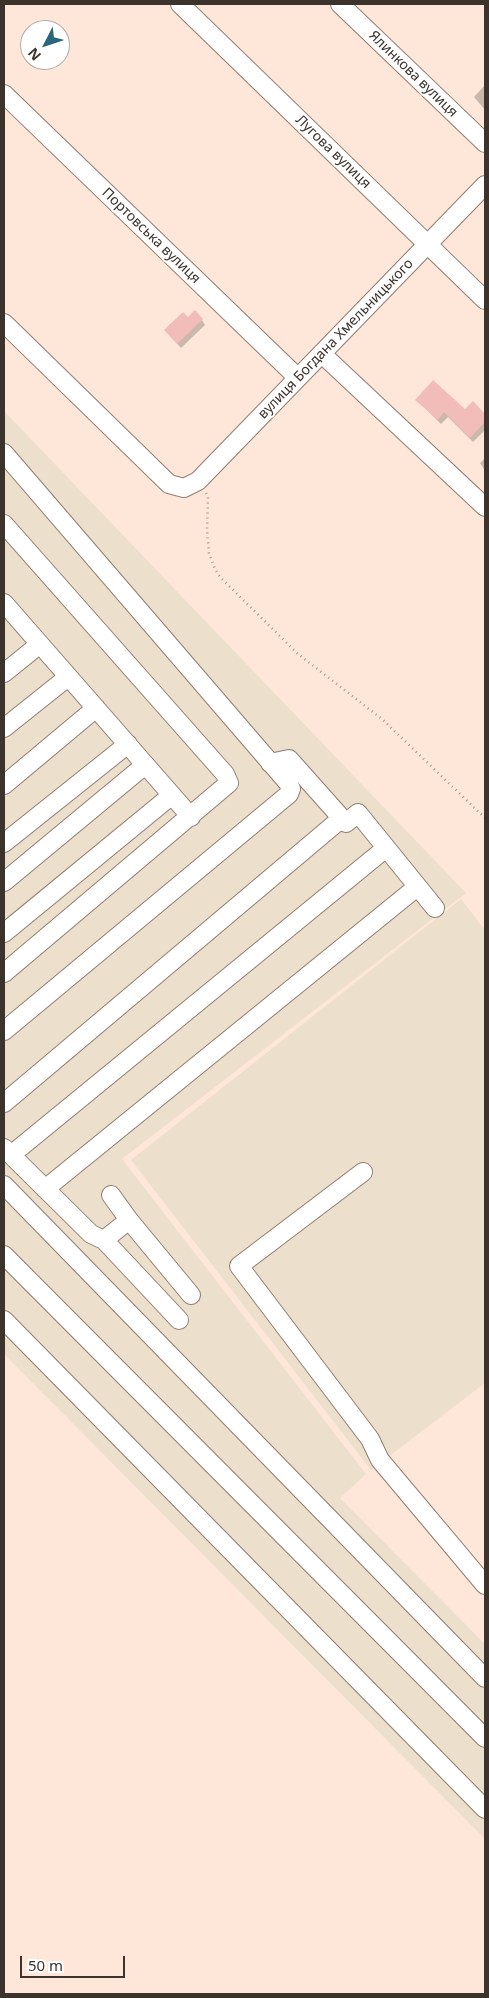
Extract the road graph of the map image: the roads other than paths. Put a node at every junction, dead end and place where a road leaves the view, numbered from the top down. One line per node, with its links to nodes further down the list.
1 (180, 4): 6 (street, Лугова вулиця)
2 (340, 4): 4 (street, Ялинкова вулиця)
3 (4, 94): 10 (street, Портовська вулиця)
4 (485, 144)
5 (485, 185): 6 (street, вулиця Богдана Хмельницького)
6 (428, 245): 7 (street, Лугова вулиця); 9 (street, вулиця Богдана Хмельницького)
7 (485, 300)
8 (4, 323): 10 (street, вулиця Богдана Хмельницького)
9 (322, 354): 10 (street, вулиця Богдана Хмельницького); 12 (street)
10 (298, 378)
11 (4, 453): 21 (street)
12 (485, 507)
13 (4, 524): 25 (street)
14 (6, 609): 15 (street)
15 (40, 644): 16 (street); 17 (street)
16 (4, 673)
17 (68, 677): 18 (street); 19 (street)
18 (96, 708): 20 (street); 23 (street)
19 (4, 728)
20 (128, 744): 22 (street); 27 (street)
21 (270, 763): 26 (street); 34 (street)
22 (145, 765): 24 (street); 29 (street)
23 (4, 784)
24 (172, 795): 25 (street); 32 (street)
25 (191, 817): 33 (street)
26 (342, 818): 28 (street); 35 (street)
27 (4, 843)
28 (386, 848): 30 (street); 36 (street)
29 (4, 882)
30 (417, 886): 31 (street); 39 (street)
31 (434, 908)
32 (4, 932)
33 (4, 973)
34 (4, 1031)
35 (4, 1103)
36 (8, 1151): 39 (street)
37 (363, 1172): 47 (street)
38 (4, 1185): 48 (street)
39 (45, 1189): 42 (street)
40 (111, 1195): 41 (street)
41 (129, 1220): 42 (street); 44 (street)
42 (104, 1240): 46 (street)
43 (4, 1255): 49 (street)
44 (191, 1295)
45 (4, 1320): 50 (street)
46 (179, 1320)
47 (485, 1585)
48 (485, 1678)
49 (485, 1738)
50 (485, 1809)

